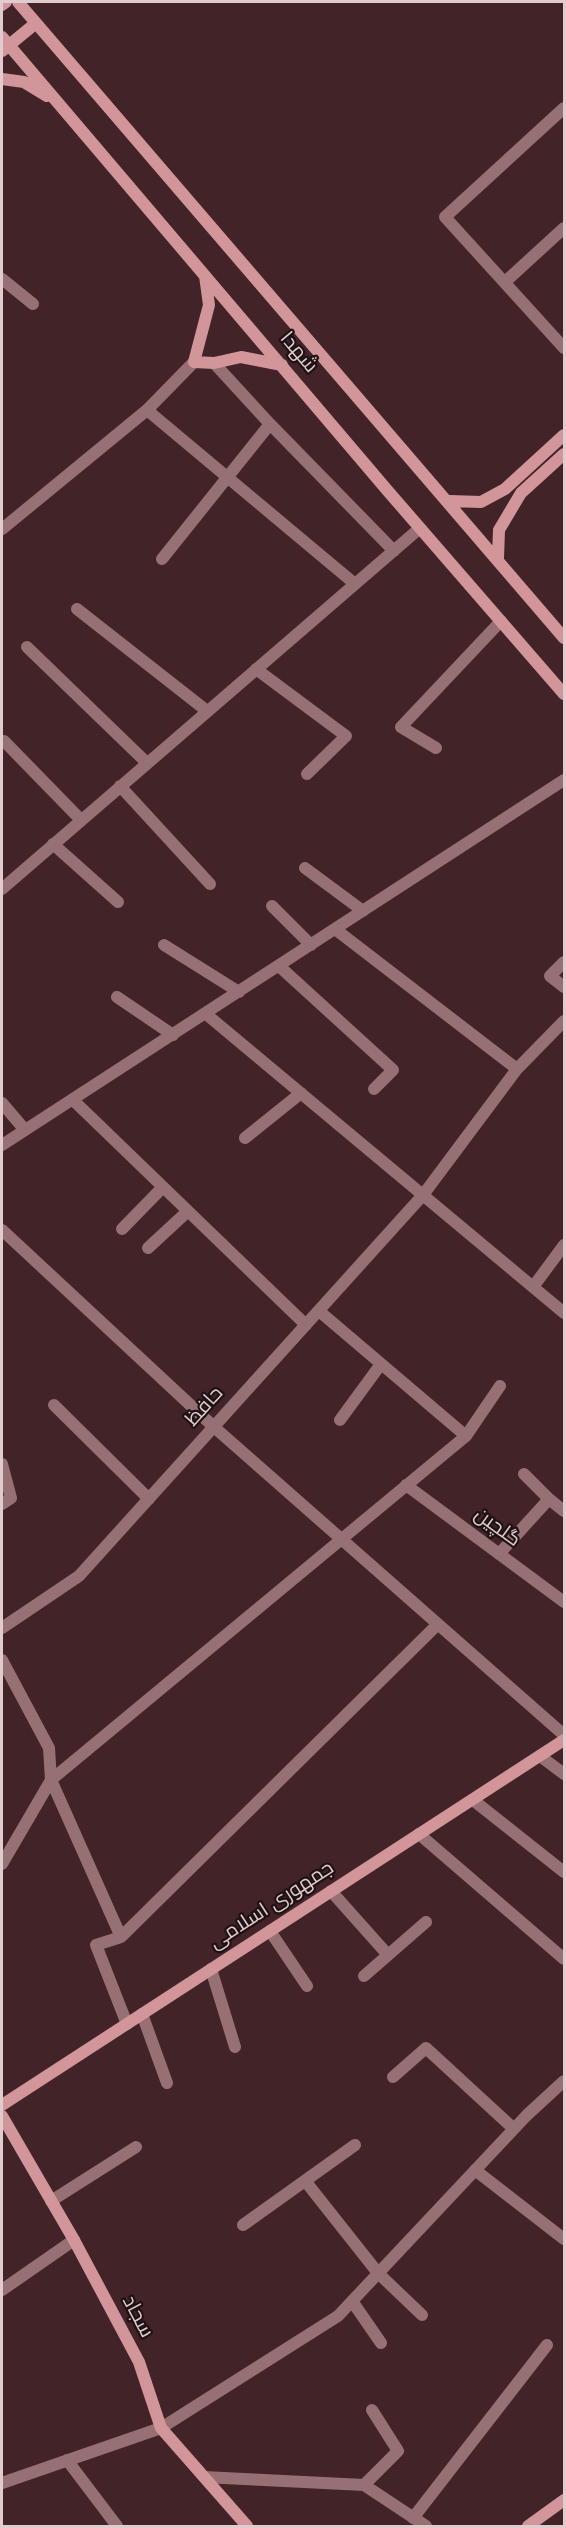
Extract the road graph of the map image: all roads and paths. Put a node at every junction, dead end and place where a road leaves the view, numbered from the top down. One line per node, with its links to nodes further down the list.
1 (6, 2): 3 (main road)
2 (18, 2): 4 (main road, شهدا)
3 (2, 5)
4 (36, 23): 5 (main road); 23 (main road, شهدا)
5 (4, 44): 7 (main road, شهدا)
6 (2, 79): 7 (main road)
7 (59, 104): 10 (main road, شهدا)
8 (564, 108): 12 (street)
9 (564, 228): 12 (street)
10 (205, 274): 15 (main road); 17 (main road, شهدا)
11 (2, 279): 13 (street)
12 (505, 282): 14 (street)
13 (33, 304)
14 (564, 348)
15 (194, 362): 16 (main road); 18 (street)
16 (213, 363): 17 (main road); 19 (street)
17 (282, 365): 24 (main road, شهدا)
18 (147, 410): 22 (street); 25 (street)
19 (270, 424): 22 (street); 26 (street)
20 (564, 435): 23 (main road)
21 (564, 454): 27 (main road)
22 (226, 476): 28 (street); 29 (street)
23 (450, 501): 27 (main road, شهدا)
24 (420, 528): 26 (street); 31 (main road, شهدا)
25 (2, 529)
26 (394, 550): 29 (street)
27 (498, 558): 32 (main road, شهدا)
28 (162, 559)
29 (355, 584): 34 (street)
30 (77, 609): 36 (street)
31 (501, 621): 35 (main road, شهدا); 38 (street)
32 (564, 638)
33 (27, 647): 39 (street)
34 (256, 669): 36 (street); 40 (street)
35 (564, 694)
36 (207, 711): 39 (street)
37 (4, 741): 43 (street)
38 (436, 748)
39 (147, 763): 42 (street)
40 (306, 774)
41 (564, 780): 50 (street)
42 (120, 786): 43 (street); 47 (street)
43 (81, 820): 44 (street)
44 (53, 844): 46 (street); 48 (street)
45 (305, 868): 50 (street)
46 (4, 883)
47 (210, 884)
48 (118, 902)
49 (272, 906): 53 (street)
50 (363, 911): 51 (street)
51 (335, 929): 53 (street); 62 (street)
52 (164, 945): 57 (street)
53 (311, 945): 55 (street)
54 (564, 962): 56 (street)
55 (279, 966): 57 (street); 63 (street)
56 (564, 987)
57 (239, 992): 59 (street)
58 (117, 997): 61 (street)
59 (206, 1014): 61 (street); 64 (street)
60 (564, 1021): 62 (street, حافظ)
61 (173, 1035): 65 (street)
62 (517, 1069): 71 (street, حافظ)
63 (374, 1089)
64 (301, 1093): 68 (street); 71 (street)
65 (73, 1100): 67 (street); 70 (street)
66 (2, 1102): 67 (street)
67 (25, 1130): 69 (street)
68 (245, 1138)
69 (2, 1145)
70 (163, 1187): 72 (street); 73 (street)
71 (423, 1195): 77 (street); 78 (street, حافظ)
72 (188, 1211): 76 (street); 80 (street)
73 (122, 1229)
74 (2, 1230): 85 (street)
75 (564, 1245): 77 (street)
76 (148, 1248)
77 (533, 1287): 79 (street)
78 (319, 1311): 80 (street, حافظ); 81 (street)
79 (564, 1313)
80 (306, 1325): 85 (street, حافظ)
81 (381, 1364): 84 (street); 86 (street)
82 (500, 1386): 86 (street)
83 (54, 1405): 90 (street)
84 (340, 1420)
85 (214, 1427): 90 (street, حافظ); 94 (street)
86 (466, 1436): 89 (street)
87 (2, 1464): 92 (street)
88 (524, 1474): 91 (street)
89 (406, 1485): 94 (street); 95 (street, گلچین)
90 (149, 1498): 98 (street, حافظ)
91 (549, 1499): 93 (street); 95 (street)
92 (2, 1504)
93 (564, 1510)
94 (341, 1538): 97 (street); 104 (street)
95 (499, 1554): 96 (street, گلچین)
96 (564, 1602)
97 (438, 1624): 100 (street); 112 (street)
98 (2, 1628)
99 (2, 1660): 104 (street)
100 (564, 1735)
101 (564, 1740): 102 (main road, جمهوری اسلامی)
102 (540, 1756): 103 (street); 105 (main road, جمهوری اسلامی)
103 (564, 1774)
104 (51, 1780): 107 (street); 112 (street)
105 (473, 1800): 106 (main road, جمهوری اسلامی); 108 (street)
106 (420, 1834): 109 (main road, جمهوری اسلامی); 114 (street)
107 (2, 1864)
108 (564, 1872)
109 (331, 1891): 111 (main road, جمهوری اسلامی); 113 (street)
110 (426, 1922): 113 (street)
111 (270, 1931): 115 (main road, جمهوری اسلامی); 117 (street)
112 (121, 1937): 119 (street)
113 (388, 1955): 116 (street)
114 (564, 1959)
115 (211, 1969): 118 (main road, جمهوری اسلامی); 120 (street)
116 (364, 1976)
117 (307, 1986)
118 (142, 2014): 119 (main road, جمهوری اسلامی); 123 (street)
119 (127, 2024): 124 (main road, جمهوری اسلامی)
120 (235, 2047)
121 (393, 2077): 126 (street)
122 (564, 2081): 126 (street)
123 (167, 2083)
124 (2, 2105)
125 (2, 2116): 131 (main road, سجاد)
126 (514, 2129): 129 (street)
127 (354, 2145): 130 (street)
128 (136, 2148): 131 (street)
129 (475, 2170): 134 (street); 135 (street)
130 (306, 2182): 132 (street); 135 (street)
131 (51, 2202): 133 (main road, سجاد)
132 (243, 2225)
133 (74, 2240): 136 (street); 142 (main road, سجاد)
134 (564, 2240)
135 (378, 2273): 137 (street); 138 (street)
136 (2, 2290)
137 (351, 2301): 139 (street); 142 (street)
138 (422, 2315)
139 (381, 2343)
140 (547, 2345): 148 (street)
141 (372, 2410): 146 (street)
142 (161, 2428): 143 (street); 144 (main road, سجاد)
143 (67, 2460): 145 (street); 149 (street)
144 (204, 2477): 146 (street); 150 (main road, سجاد)
145 (2, 2483)
146 (364, 2486): 148 (street)
147 (564, 2500): 152 (main road)
148 (413, 2518): 151 (street)
149 (117, 2526)
150 (247, 2526)
151 (426, 2526)
152 (528, 2526)

